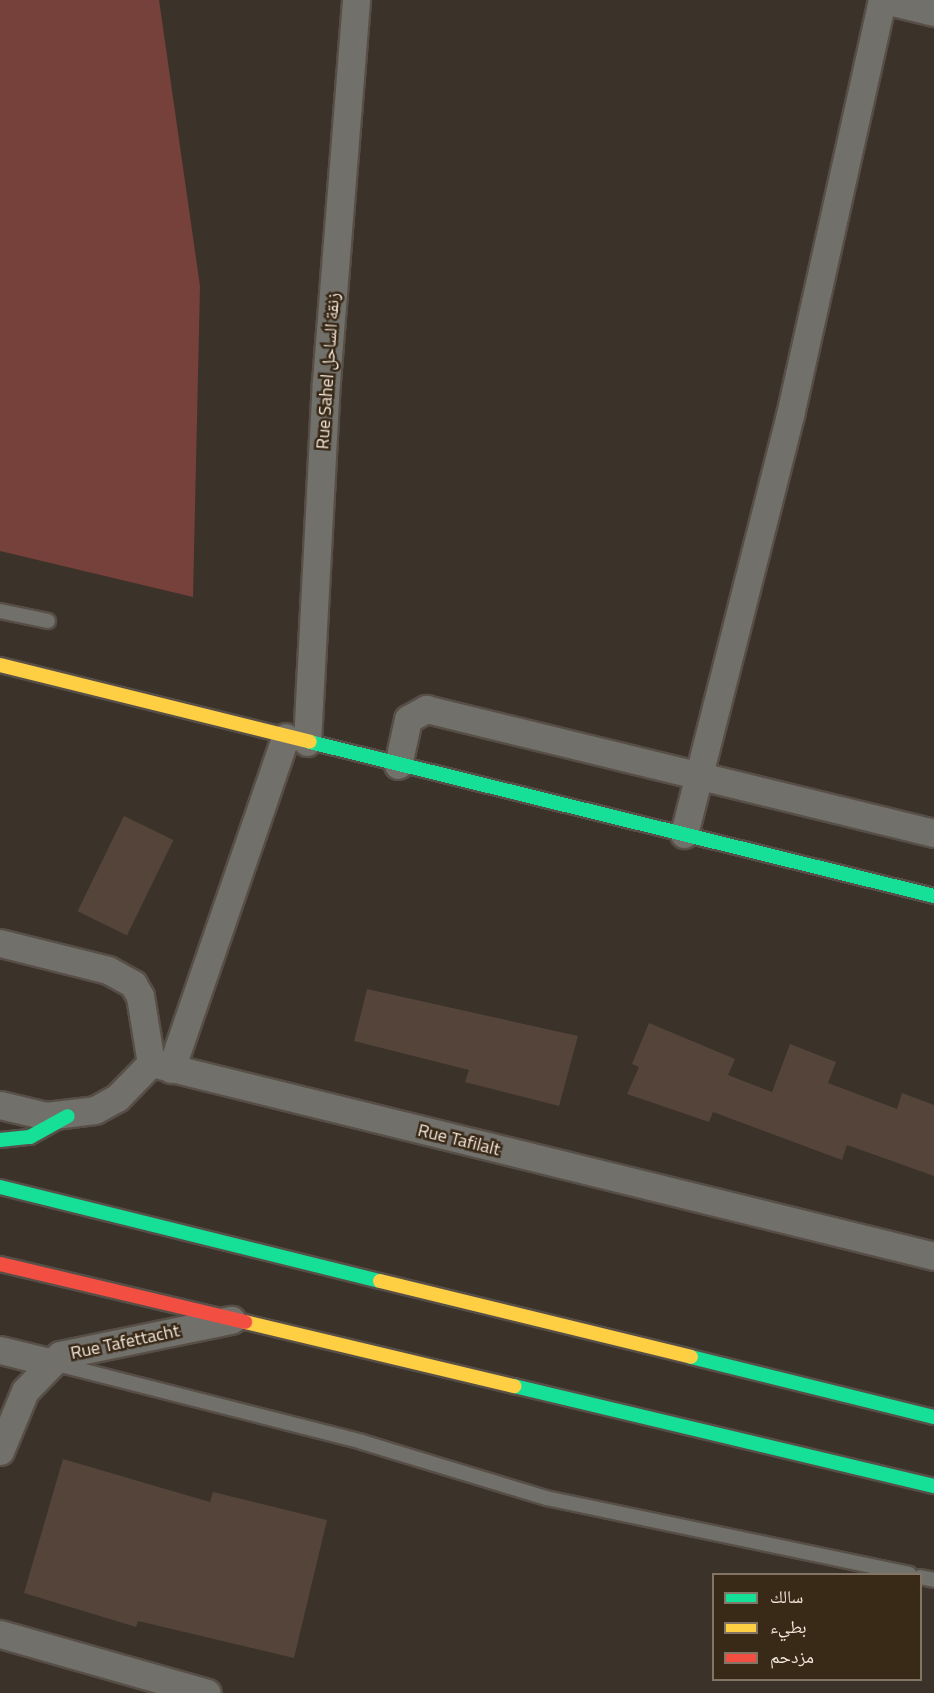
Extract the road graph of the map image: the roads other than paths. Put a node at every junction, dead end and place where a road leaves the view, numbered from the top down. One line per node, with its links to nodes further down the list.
1 (356, 0): 7 (street, Rue Sahel زنقة الساحل)
2 (884, 0): 3 (street); 9 (street)
3 (934, 12)
4 (0, 610): 5 (lane)
5 (48, 621)
6 (0, 665): 7 (main road)
7 (296, 739): 8 (main road); 14 (street, Rue Sahel زنقة الساحل)
8 (398, 765): 9 (street); 11 (main road)
9 (698, 775): 10 (street); 11 (street)
10 (934, 833)
11 (684, 834): 12 (main road)
12 (934, 896)
13 (0, 943): 14 (street)
14 (161, 1066): 16 (street); 19 (street, Rue Tafilalt)
15 (0, 1105): 16 (street)
16 (68, 1116): 17 (main road)
17 (0, 1140)
18 (0, 1187): 24 (main road)
19 (934, 1256)
20 (0, 1264): 21 (main road)
21 (232, 1320): 23 (street, Rue Tafettacht); 26 (main road)
22 (0, 1350): 23 (street)
23 (49, 1362): 25 (street, Rue Tafettacht); 27 (lane)
24 (934, 1417)
25 (0, 1451)
26 (934, 1486)
27 (900, 1573)
28 (0, 1634): 29 (street)
29 (207, 1693)

